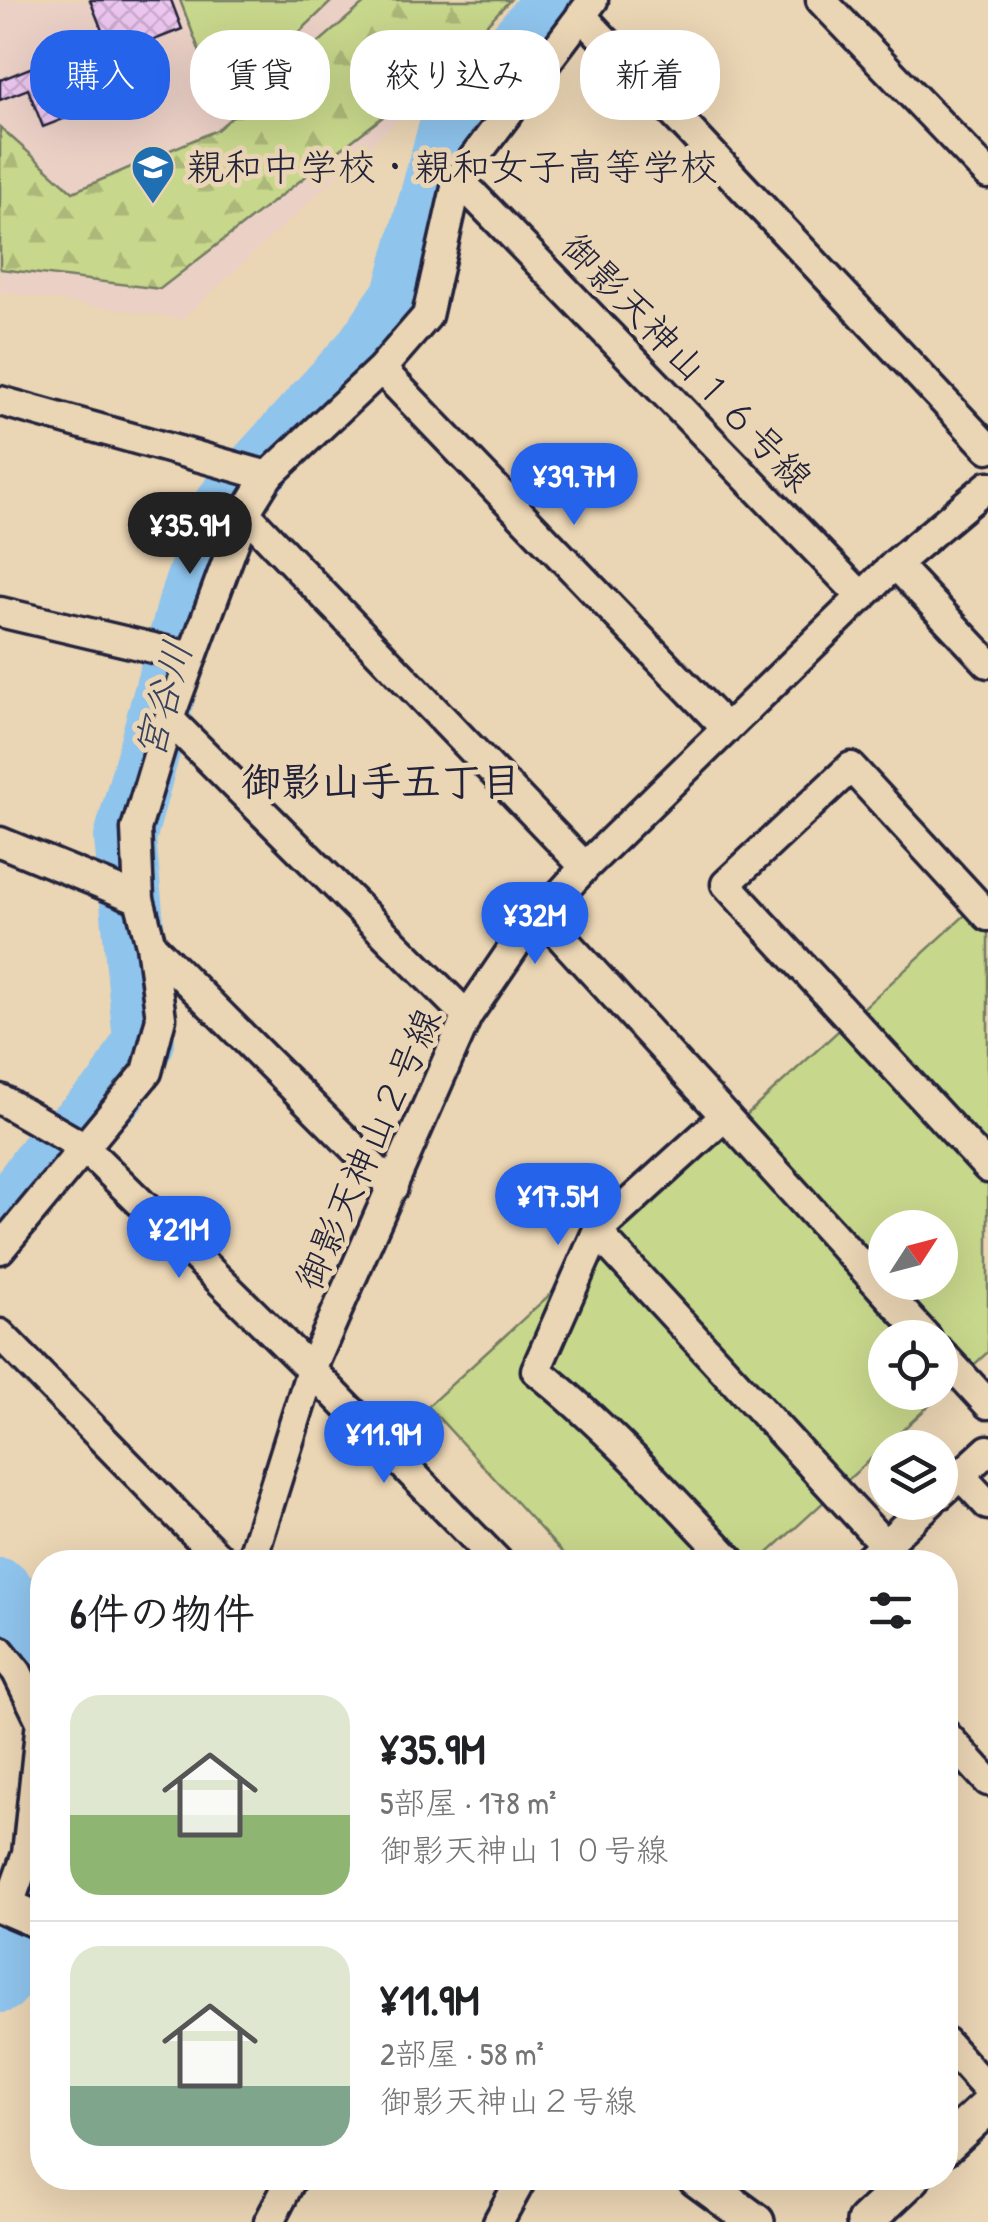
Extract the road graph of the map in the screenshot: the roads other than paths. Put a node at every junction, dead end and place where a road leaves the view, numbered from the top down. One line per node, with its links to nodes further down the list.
1 (822, 0): 3 (street)
2 (587, 8): 4 (street); 7 (street)
3 (988, 174)
4 (458, 179): 5 (street); 12 (street, 御影天神山１６号線)
5 (381, 369): 8 (street); 17 (street)
6 (1, 406): 8 (street)
7 (988, 448)
8 (266, 476): 10 (street)
9 (988, 486): 11 (street, 御影天神山２号線)
10 (245, 513): 14 (street); 19 (street)
11 (894, 564): 12 (street, 御影天神山２号線); 15 (street)
12 (862, 597): 17 (street, 御影天神山２号線)
13 (0, 612): 14 (street)
14 (189, 656): 16 (street)
15 (988, 662)
16 (169, 719): 20 (street); 24 (street)
17 (726, 728): 19 (street, 御影天神山２号線)
18 (0, 842): 20 (street)
19 (585, 867): 21 (street, 御影天神山２号線)
20 (137, 898): 23 (street)
21 (541, 915): 24 (street, 御影天神山２号線); 26 (street)
22 (988, 916): 28 (street)
23 (151, 944): 27 (street); 29 (street)
24 (467, 1016): 29 (street, 御影天神山２号線)
25 (0, 1099): 27 (street)
26 (725, 1116): 30 (street); 32 (street)
27 (83, 1147): 31 (street); 34 (street)
28 (988, 1168)
29 (393, 1187): 34 (street, 御影天神山２号線)
30 (596, 1232): 45 (street); 46 (street)
31 (0, 1249)
32 (911, 1320)
33 (0, 1334): 42 (street)
34 (310, 1370): 43 (street, 御影天神山２号線); 44 (street)
35 (958, 1372): 36 (street)
36 (988, 1404)
37 (988, 1450): 38 (street)
38 (958, 1478)
39 (958, 1489): 40 (street)
40 (988, 1505)
41 (912, 1520): 47 (street)
42 (211, 1550)
43 (254, 1550)
44 (486, 1550)
45 (721, 1550)
46 (873, 1550)
47 (880, 1550)
48 (0, 1651): 49 (street)
49 (30, 1698)
50 (958, 1748): 51 (street)
51 (988, 1780)
52 (30, 1825): 53 (street)
53 (4, 1905): 54 (street)
54 (30, 1917)
55 (958, 2057): 56 (street)
56 (988, 2090)
57 (988, 2106): 58 (street)
58 (958, 2134)
59 (286, 2190): 63 (street)
60 (515, 2190): 64 (street)
61 (712, 2190): 65 (street)
62 (899, 2190): 66 (street)
63 (269, 2222)
64 (498, 2222)
65 (756, 2222)
66 (865, 2222)

